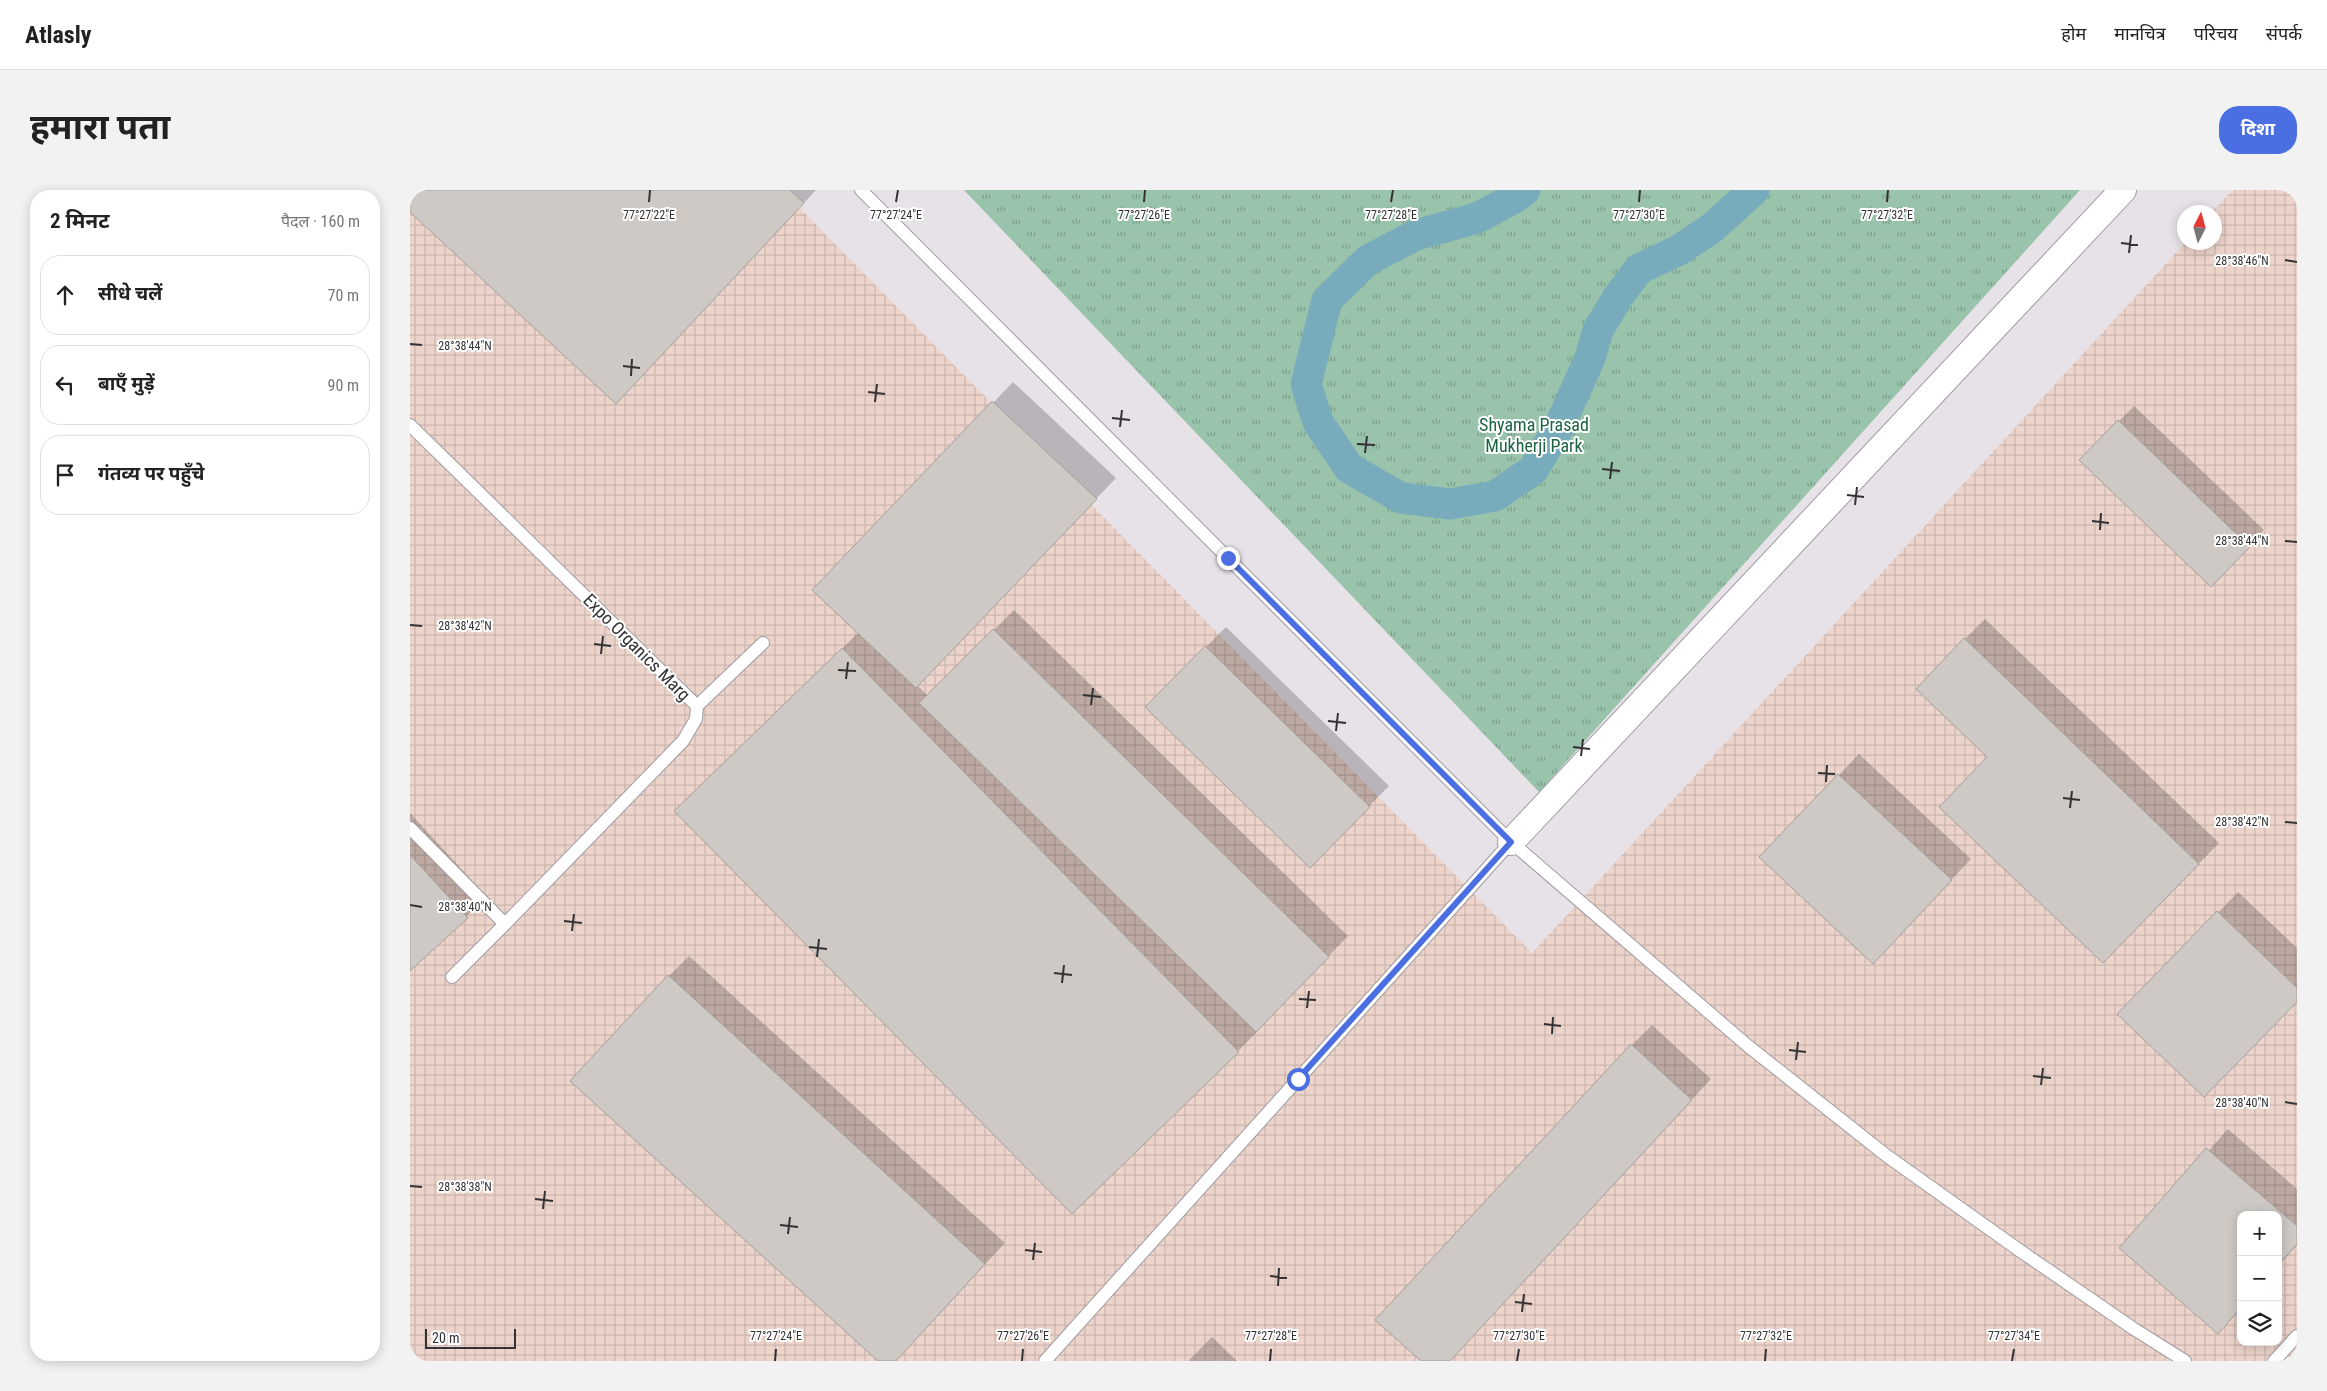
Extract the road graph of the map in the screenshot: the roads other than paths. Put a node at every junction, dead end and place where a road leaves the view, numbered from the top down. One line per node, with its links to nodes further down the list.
1 (861, 190): 7 (lane)
2 (2123, 190): 7 (street)
3 (410, 425): 5 (lane, Expo Organics Marg)
4 (763, 642): 5 (lane)
5 (696, 706): 8 (lane, Expo Organics Marg)
6 (410, 828): 8 (lane)
7 (1511, 842): 11 (lane); 12 (lane)
8 (505, 924): 9 (lane, Expo Organics Marg)
9 (452, 977)
10 (2297, 1336): 13 (lane)
11 (1045, 1361)
12 (2185, 1361)
13 (2274, 1361)

